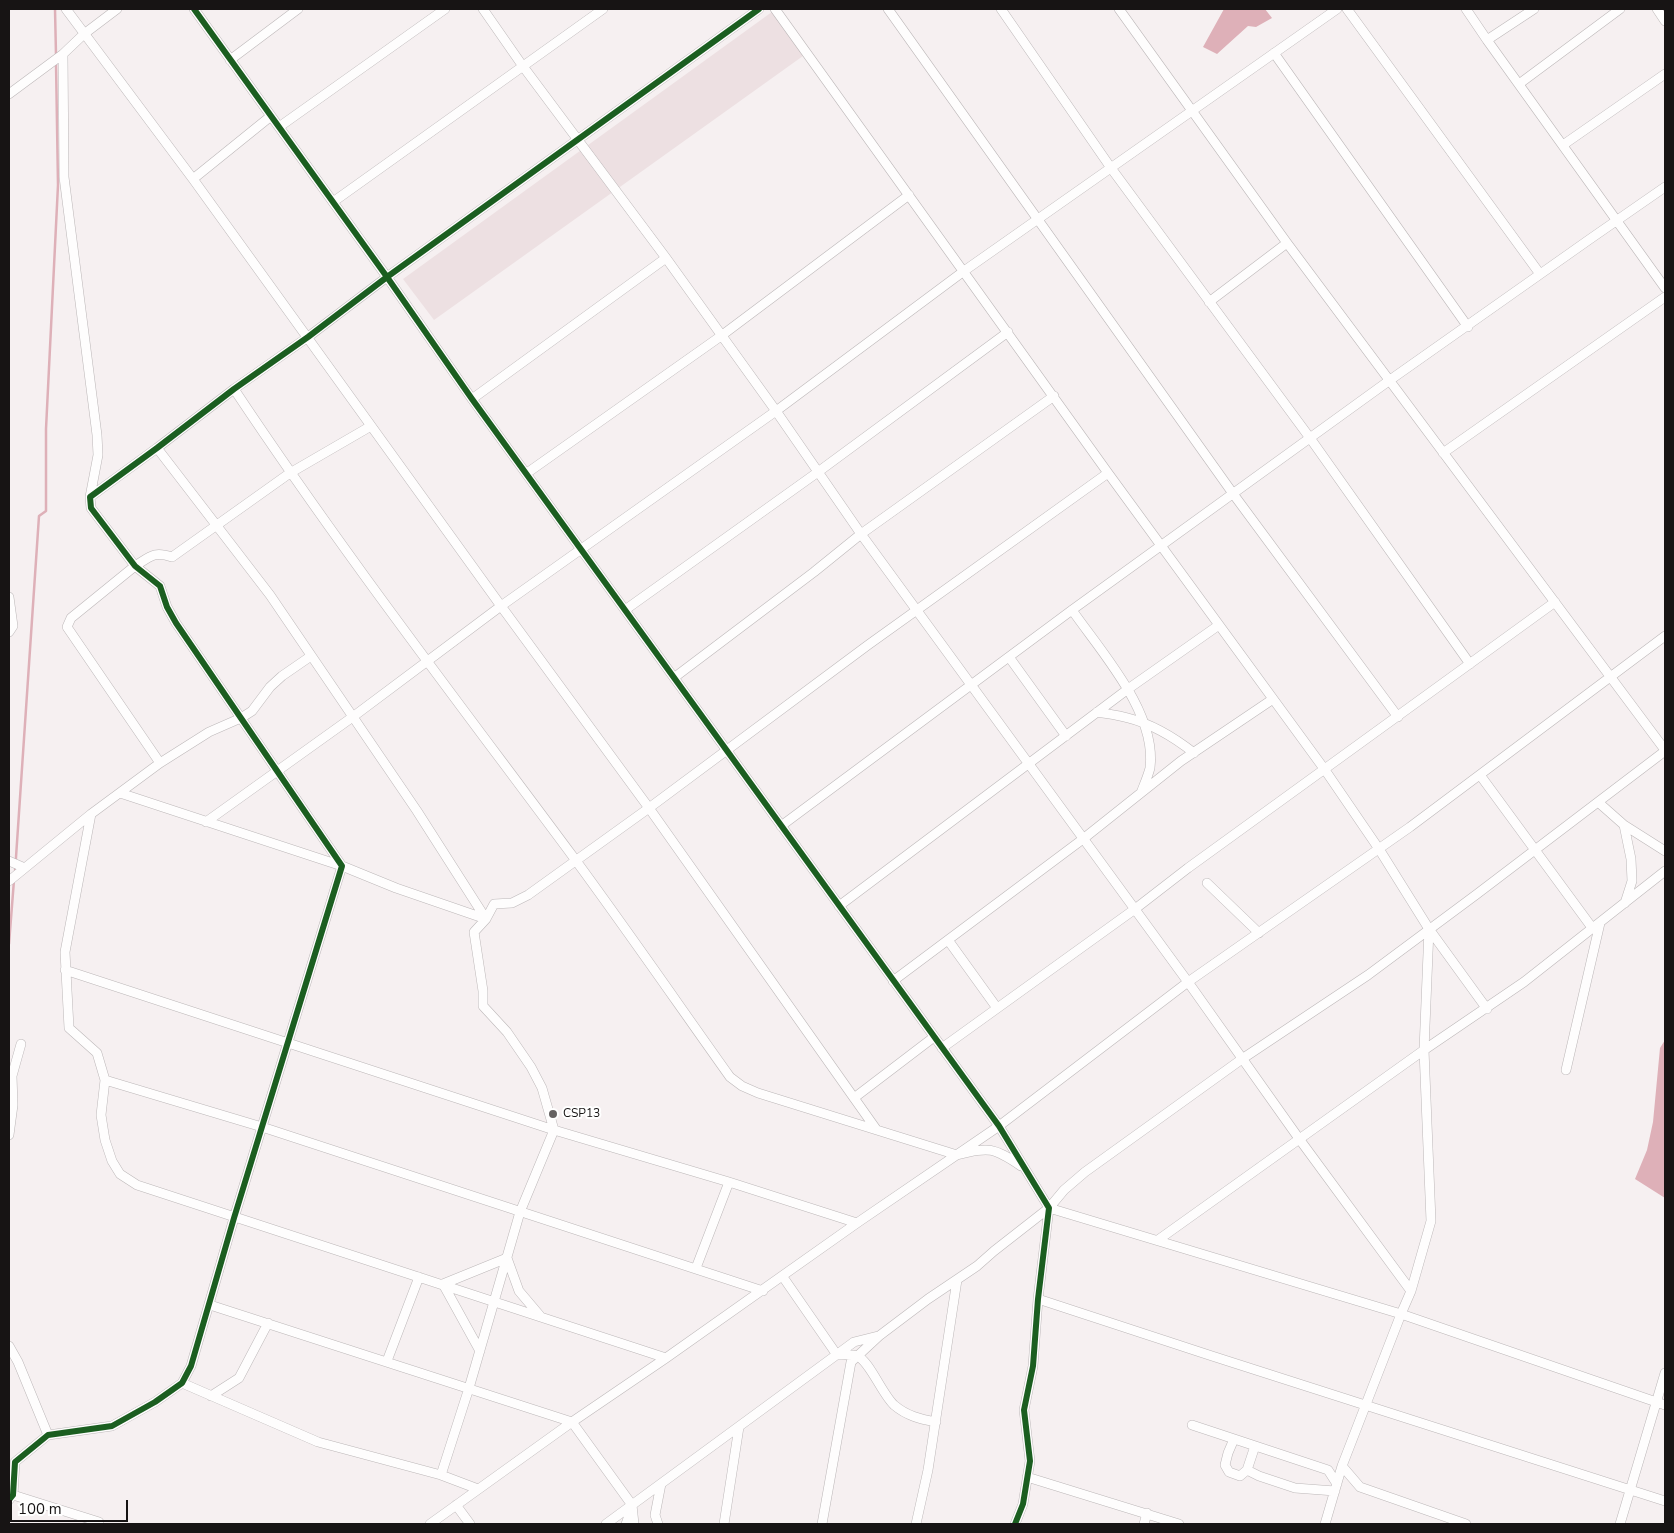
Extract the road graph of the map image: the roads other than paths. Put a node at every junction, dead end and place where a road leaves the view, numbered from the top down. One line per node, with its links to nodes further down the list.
1 (66, 9): 20 (street)
2 (117, 9): 20 (street)
3 (194, 9): 24 (street)
4 (298, 9): 24 (street)
5 (445, 9): 31 (street)
6 (482, 9): 25 (street)
7 (603, 9): 25 (street)
8 (760, 9): 32 (street)
9 (775, 9): 37 (street)
10 (888, 9): 39 (street)
11 (1001, 9): 34 (street)
12 (1119, 9): 29 (street)
13 (1337, 9): 22 (street)
14 (1347, 9): 44 (street)
15 (1466, 9): 21 (street)
16 (1534, 9): 21 (street)
17 (1620, 9): 27 (street)
18 (1657, 9): 19 (street)
19 (1665, 21)
20 (84, 34): 23 (street); 35 (street)
21 (1488, 40): 27 (street)
22 (1274, 53): 29 (street); 49 (street)
23 (63, 54): 28 (street); 67 (street)
24 (230, 60): 30 (street)
25 (522, 65): 32 (street); 38 (street)
26 (1665, 74): 33 (street)
27 (1519, 84): 33 (street)
28 (10, 91)
29 (1192, 111): 34 (street); 41 (street)
30 (271, 116): 31 (street); 35 (street)
31 (279, 127): 38 (street)
32 (578, 140): 42 (street); 45 (street)
33 (1563, 145): 40 (street)
34 (1111, 168): 39 (street); 48 (street)
35 (193, 179): 52 (street)
36 (1665, 187): 40 (street)
37 (909, 195): 43 (street); 51 (street)
38 (333, 202): 45 (street)
39 (1037, 218): 43 (street); 66 (street)
40 (1618, 220): 44 (street); 46 (street)
41 (1287, 243): 48 (street); 53 (street)
42 (666, 258): 51 (street); 56 (street)
43 (964, 271): 50 (street); 57 (street)
44 (1540, 274): 49 (street)
45 (387, 277): 52 (street); 56 (street)
46 (1665, 288)
47 (1665, 297): 61 (street)
48 (1209, 302): 59 (street)
49 (1468, 327): 53 (street)
50 (1008, 332): 55 (street); 62 (street)
51 (721, 336): 57 (street); 64 (street)
52 (308, 337): 54 (street); 58 (street)
53 (1390, 380): 59 (street); 61 (street)
54 (234, 389): 60 (street); 63 (street)
55 (1054, 396): 65 (street); 69 (street)
56 (472, 400): 64 (street)
57 (776, 411): 62 (street); 71 (street)
58 (371, 426): 63 (street); 75 (street)
59 (1310, 438): 66 (street); 85 (street)
60 (157, 448): 67 (street); 68 (street)
61 (1443, 453): 74 (street)
62 (818, 472): 69 (street); 76 (street)
63 (290, 473): 68 (street); 84 (street)
64 (527, 473): 71 (street)
65 (1108, 473): 70 (street); 77 (street)
66 (1234, 495): 70 (street); 93 (street)
67 (90, 497): 72 (street)
68 (217, 526): 72 (street); 82 (street)
69 (861, 534): 77 (street); 86 (street)
70 (1162, 546): 78 (street); 79 (street)
71 (580, 549): 75 (street); 76 (street)
72 (135, 566): 94 (street); 100 (street)
73 (9, 597): 80 (street)
74 (1555, 602): 85 (street); 87 (street)
75 (501, 606): 84 (street); 108 (street)
76 (625, 610): 86 (street)
77 (916, 610): 88 (street); 97 (street)
78 (1072, 610): 83 (street); 89 (street)
79 (1219, 625): 89 (street); 90 (street)
80 (9, 632)
81 (1665, 636): 87 (street)
82 (311, 656): 92 (street); 94 (street)
83 (1009, 657): 88 (street); 96 (street)
84 (427, 661): 92 (street); 117 (street)
85 (1470, 664): 93 (street)
86 (675, 677): 97 (street)
87 (1611, 677): 98 (street); 104 (street)
88 (971, 686): 101 (street); 112 (street)
89 (1128, 689): 91 (street); 95 (street)
90 (1273, 699): 99 (street); 102 (street)
91 (1097, 712): 95 (street); 96 (street)
92 (354, 716): 103 (street); 127 (street)
93 (1398, 717): 102 (street)
94 (241, 718): 100 (street); 103 (street)
95 (1145, 724): 99 (street); 106 (street)
96 (1066, 736): 101 (street)
97 (727, 750): 108 (street); 112 (street)
98 (1665, 750): 107 (street)
99 (1194, 753): 106 (street)
100 (160, 763): 105 (street)
101 (1028, 764): 113 (street); 125 (street)
102 (1325, 770): 114 (street); 126 (street)
103 (277, 771): 110 (street); 119 (street)
104 (1480, 776): 114 (street); 115 (street)
105 (120, 793): 109 (street); 110 (street)
106 (1141, 793): 113 (street)
107 (1598, 802): 111 (street); 115 (street)
108 (649, 808): 117 (street); 146 (street)
109 (91, 814): 120 (street); 133 (street)
110 (206, 822): 119 (street)
111 (1624, 825): 116 (street); 124 (street)
112 (780, 826): 125 (street)
113 (1083, 839): 126 (street); 132 (street)
114 (1379, 849): 129 (street); 131 (street)
115 (1535, 850): 129 (street); 130 (street)
116 (1665, 851)
117 (575, 860): 127 (street); 149 (street)
118 (9, 861): 120 (street)
119 (342, 866): 127 (street); 139 (street)
120 (25, 868): 122 (street)
121 (1665, 872): 124 (street)
122 (9, 881)
123 (1207, 883): 131 (street)
124 (1625, 904): 128 (street)
125 (838, 906): 134 (street)
126 (1135, 909): 135 (street); 136 (street)
127 (486, 919): 150 (street)
128 (1600, 923): 130 (street); 144 (street)
129 (1429, 929): 137 (street); 142 (street); 143 (street)
130 (1593, 929): 137 (street)
131 (1259, 934): 135 (street)
132 (948, 940): 134 (street); 136 (street)
133 (65, 970): 139 (street); 145 (street)
134 (893, 981): 138 (street)
135 (1188, 982): 143 (street); 147 (street)
136 (997, 1008): 141 (street)
137 (1487, 1009): 142 (street)
138 (934, 1037): 141 (street); 146 (street)
139 (288, 1043): 148 (street); 150 (street)
140 (20, 1044): 151 (street)
141 (942, 1048): 147 (street)
142 (1424, 1050): 152 (street); 168 (street)
143 (1242, 1059): 152 (street); 156 (street)
144 (1566, 1070)
145 (105, 1080): 148 (street); 158 (street)
146 (854, 1098): 149 (street)
147 (999, 1126): 153 (street); 154 (street)
148 (262, 1127): 157 (street); 158 (street)
149 (876, 1129): 153 (street)
150 (554, 1130): 155 (street); 157 (street)
151 (9, 1135)
152 (1300, 1140): 160 (street); 168 (street)
153 (957, 1155): 154 (street); 159 (street)
154 (1025, 1169): 156 (street)
155 (729, 1182): 159 (street); 162 (street)
156 (1050, 1208): 160 (street); 165 (street); 169 (street)
157 (520, 1212): 161 (street); 162 (street)
158 (234, 1218): 163 (street); 171 (street)
159 (858, 1223): 164 (street)
160 (1158, 1240): 172 (street)
161 (507, 1258): 166 (street); 170 (street); 173 (street)
162 (696, 1268): 167 (street)
163 (419, 1277): 166 (street); 181 (street)
164 (783, 1277): 167 (street); 178 (street)
165 (957, 1280): 175 (street); 189 (street)
166 (443, 1284): 170 (street); 177 (street)
167 (763, 1290): 180 (street)
168 (1411, 1291): 172 (street)
169 (1038, 1299): 187 (street); 198 (street)
170 (494, 1302): 173 (street); 177 (street)
171 (210, 1305): 174 (street); 183 (street)
172 (1401, 1314): 186 (street); 187 (street)
173 (541, 1317): 180 (street)
174 (268, 1323): 181 (street); 185 (street)
175 (879, 1336): 178 (street); 179 (street)
176 (9, 1346): 192 (street)
177 (480, 1351): 184 (street)
178 (837, 1354): 179 (street); 191 (street)
179 (858, 1356): 189 (street); 217 (street)
180 (666, 1358): 188 (street)
181 (387, 1361): 184 (street)
182 (1665, 1372): 186 (street)
183 (182, 1383): 185 (street); 192 (street)
184 (469, 1388): 188 (street); 197 (street)
185 (211, 1396): 197 (street)
186 (1661, 1404): 202 (street)
187 (1365, 1405): 195 (street); 202 (street)
188 (572, 1422): 201 (street); 206 (street)
189 (936, 1422): 218 (street)
190 (1192, 1425): 193 (street)
191 (739, 1427): 199 (street); 216 (street)
192 (48, 1435): 203 (street)
193 (1234, 1439): 194 (street); 196 (street)
194 (1255, 1446): 196 (street); 200 (street)
195 (1342, 1466): 200 (street); 208 (street)
196 (1247, 1470): 200 (street)
197 (441, 1476): 201 (street)
198 (1028, 1477): 207 (street); 219 (street)
199 (661, 1484): 206 (street); 215 (street)
200 (1336, 1488): 222 (street)
201 (478, 1489): 205 (street)
202 (1631, 1490): 204 (street); 225 (street)
203 (11, 1497): 209 (street)
204 (1665, 1501)
205 (456, 1505): 210 (street); 211 (street)
206 (632, 1505): 212 (street); 213 (street); 214 (street)
207 (1147, 1513): 220 (street); 221 (street)
208 (1436, 1514): 223 (street); 224 (street)
209 (99, 1522)
210 (430, 1524)
211 (470, 1524)
212 (606, 1524)
213 (626, 1524)
214 (634, 1524)
215 (658, 1524)
216 (724, 1524)
217 (822, 1524)
218 (916, 1524)
219 (1016, 1524)
220 (1144, 1524)
221 (1179, 1524)
222 (1325, 1524)
223 (1433, 1524)
224 (1466, 1524)
225 (1620, 1524)

